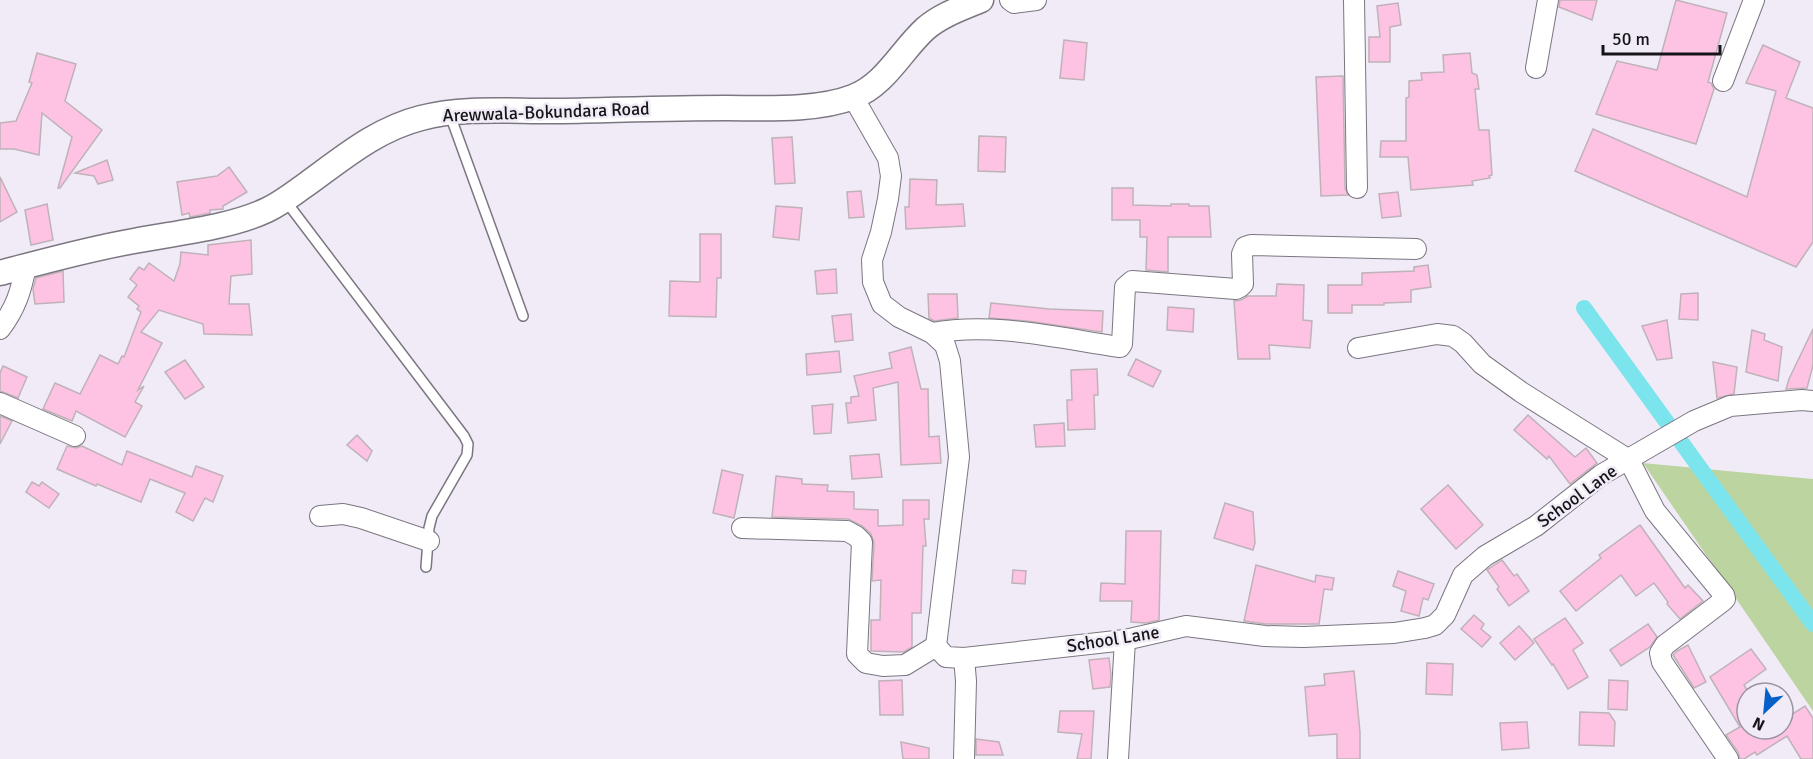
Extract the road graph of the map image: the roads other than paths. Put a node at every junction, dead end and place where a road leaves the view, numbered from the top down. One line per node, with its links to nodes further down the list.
1 (981, 0): 9 (street, Arewwala-Bokundara Road)
2 (1010, 0): 3 (street)
3 (1036, 0)
4 (1354, 0): 11 (street)
5 (1548, 0): 7 (street)
6 (1754, 0): 8 (street)
7 (1536, 68)
8 (1723, 81)
9 (853, 97): 10 (street, Arewwala-Bokundara Road); 18 (street)
10 (450, 112): 12 (street, Arewwala-Bokundara Road); 16 (lane)
11 (1357, 188)
12 (285, 200): 14 (street, Arewwala-Bokundara Road); 26 (lane)
13 (1416, 249): 18 (street)
14 (26, 266): 15 (street, Arewwala-Bokundara Road); 17 (street)
15 (0, 273)
16 (523, 316)
17 (0, 329)
18 (932, 333): 29 (street)
19 (1358, 348): 23 (street)
20 (1813, 401): 23 (street, School Lane)
21 (0, 403): 22 (street)
22 (75, 436)
23 (1629, 460): 28 (street, School Lane); 33 (street)
24 (320, 516): 26 (street)
25 (742, 528): 29 (street)
26 (429, 541): 27 (lane)
27 (426, 567)
28 (1125, 640): 30 (street, School Lane); 32 (street)
29 (936, 646): 30 (street, School Lane)
30 (964, 658): 31 (street)
31 (964, 759)
32 (1118, 759)
33 (1728, 759)

